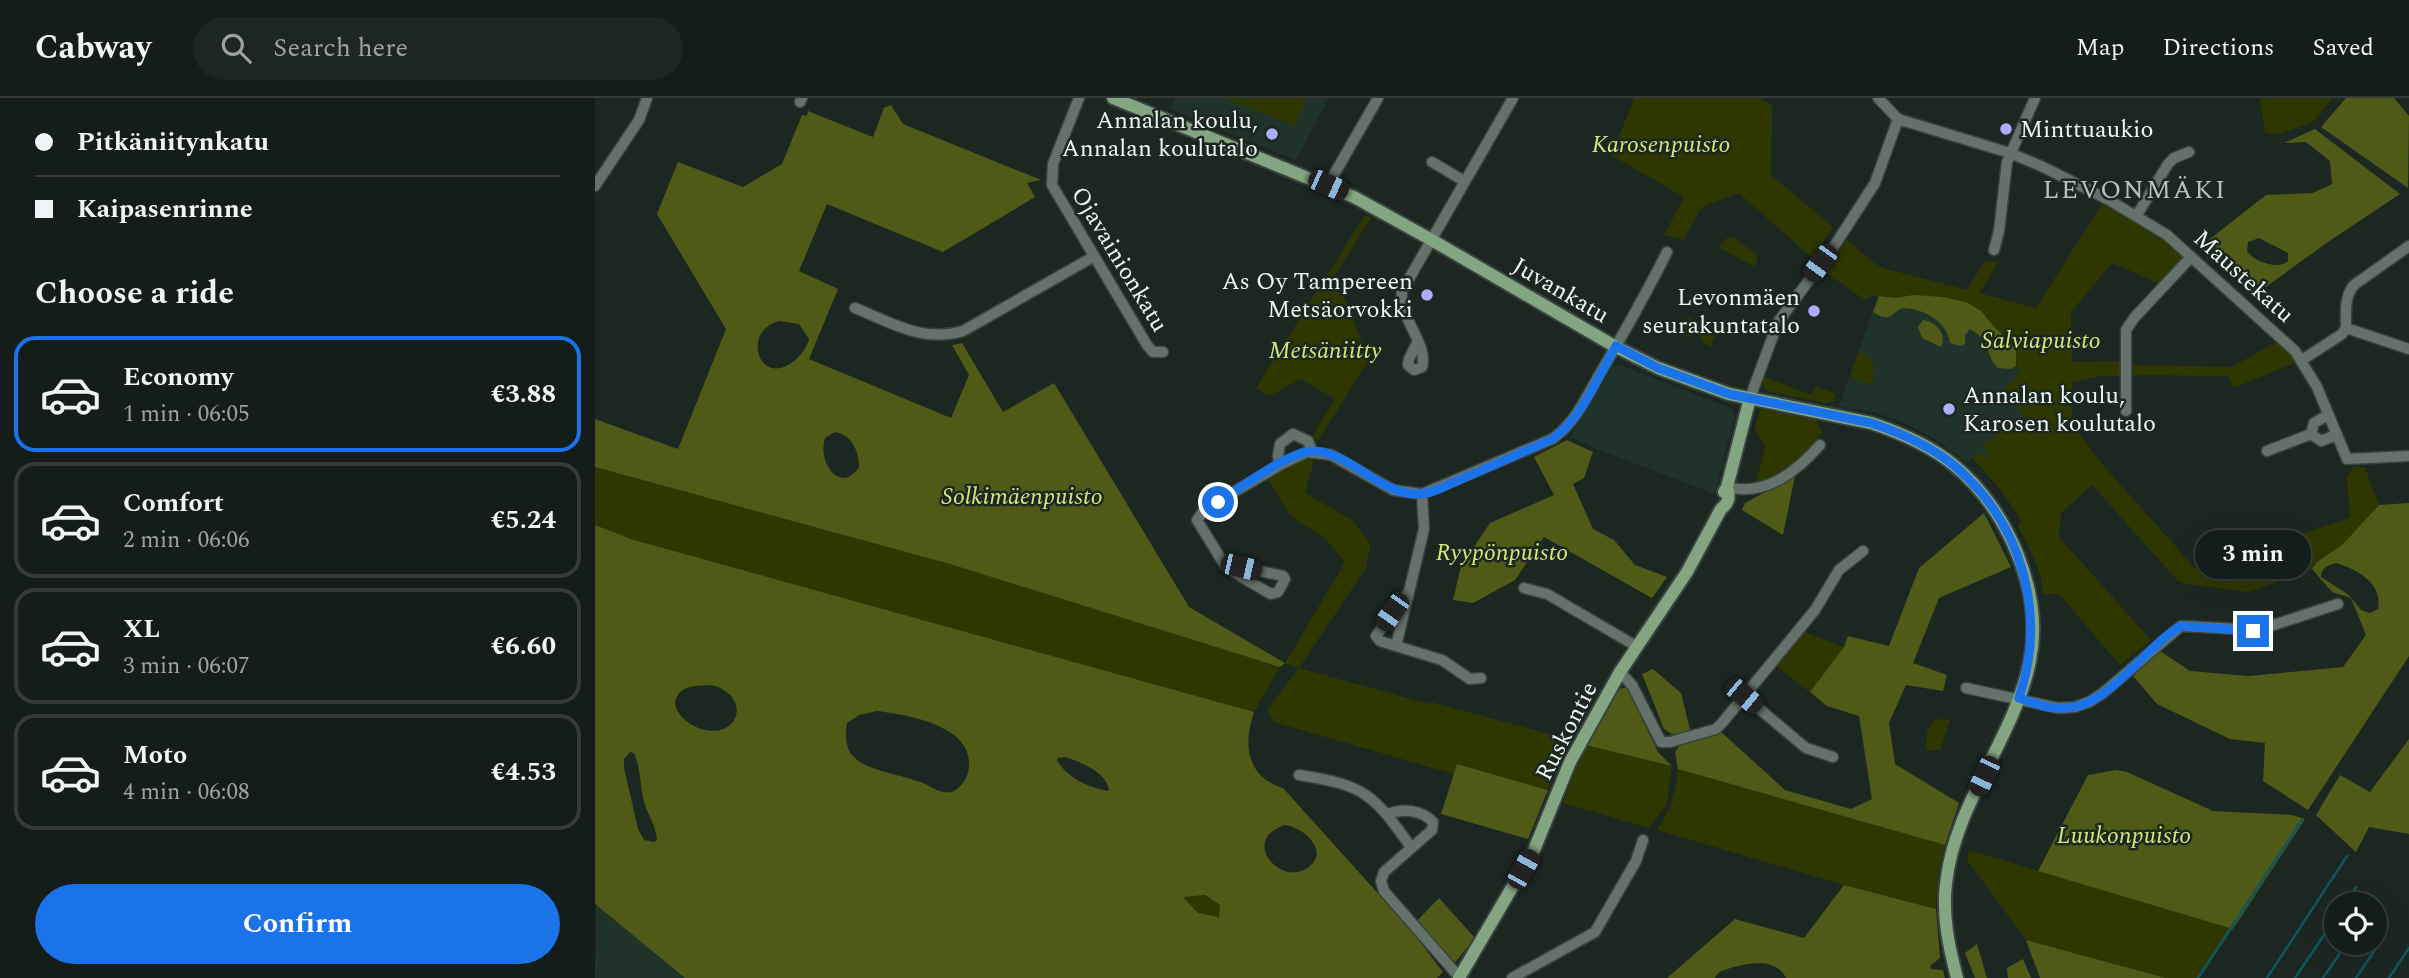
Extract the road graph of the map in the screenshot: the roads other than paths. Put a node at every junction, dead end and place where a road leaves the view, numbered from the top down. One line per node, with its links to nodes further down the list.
1 (647, 98): 14 (street)
2 (1079, 98): 20 (street, Ojavainionkatu)
3 (1113, 98): 13 (main road, Juvankatu)
4 (1378, 98): 13 (street)
5 (1513, 98): 12 (street)
6 (1878, 98): 8 (street)
7 (2035, 98): 10 (street)
8 (1898, 119): 10 (street, Maustekatu); 29 (street)
9 (2189, 152): 15 (street)
10 (2010, 153): 15 (street, Maustekatu); 18 (street)
11 (1432, 162): 12 (street)
12 (1464, 181): 16 (street)
13 (1328, 185): 16 (main road, Juvankatu)
14 (595, 186)
15 (2137, 215): 21 (street, Maustekatu)
16 (1430, 239): 24 (street); 25 (main road, Juvankatu)
17 (2409, 246): 23 (street)
18 (1994, 250)
19 (1667, 252): 25 (street)
20 (1093, 257): 22 (street); 27 (street, Ojavainionkatu)
21 (2192, 257): 28 (street, Maustekatu); 30 (street)
22 (855, 308)
23 (2346, 328): 26 (street); 28 (street)
24 (1417, 343)
25 (1616, 346): 29 (main road, Juvankatu); 40 (street)
26 (2409, 349)
27 (1163, 352)
28 (2302, 360): 31 (street, Maustekatu)
29 (1750, 398): 39 (main road, Ruskontie); 52 (main road, Juvankatu)
30 (2126, 411)
31 (2328, 415): 32 (street); 33 (street, Maustekatu)
32 (2311, 434): 33 (street); 36 (street)
33 (2336, 436): 37 (street, Maustekatu)
34 (1820, 445): 39 (street)
35 (1312, 451): 38 (street); 38 (street); 40 (street)
36 (2267, 451)
37 (2409, 456)
38 (1280, 465): 42 (street)
39 (1727, 487): 47 (main road, Ruskontie)
40 (1422, 494): 44 (street)
41 (1863, 551): 51 (street)
42 (1228, 567): 42 (street)
43 (1524, 588): 47 (street)
44 (1409, 591): 46 (street); 46 (street)
45 (2338, 604): 52 (street)
46 (1396, 646): 49 (street)
47 (1636, 646): 48 (main road, Ruskontie)
48 (1620, 672): 51 (street); 58 (main road, Ruskontie)
49 (1481, 678)
50 (1966, 688): 52 (street)
51 (1744, 696): 53 (street)
52 (2019, 698): 60 (main road, Juvankatu)
53 (1833, 757)
54 (1299, 775): 55 (street)
55 (1388, 814): 57 (street); 57 (street)
56 (1643, 840): 59 (street)
57 (1412, 847): 58 (street)
58 (1459, 978)
59 (1512, 978)
60 (1958, 978)

